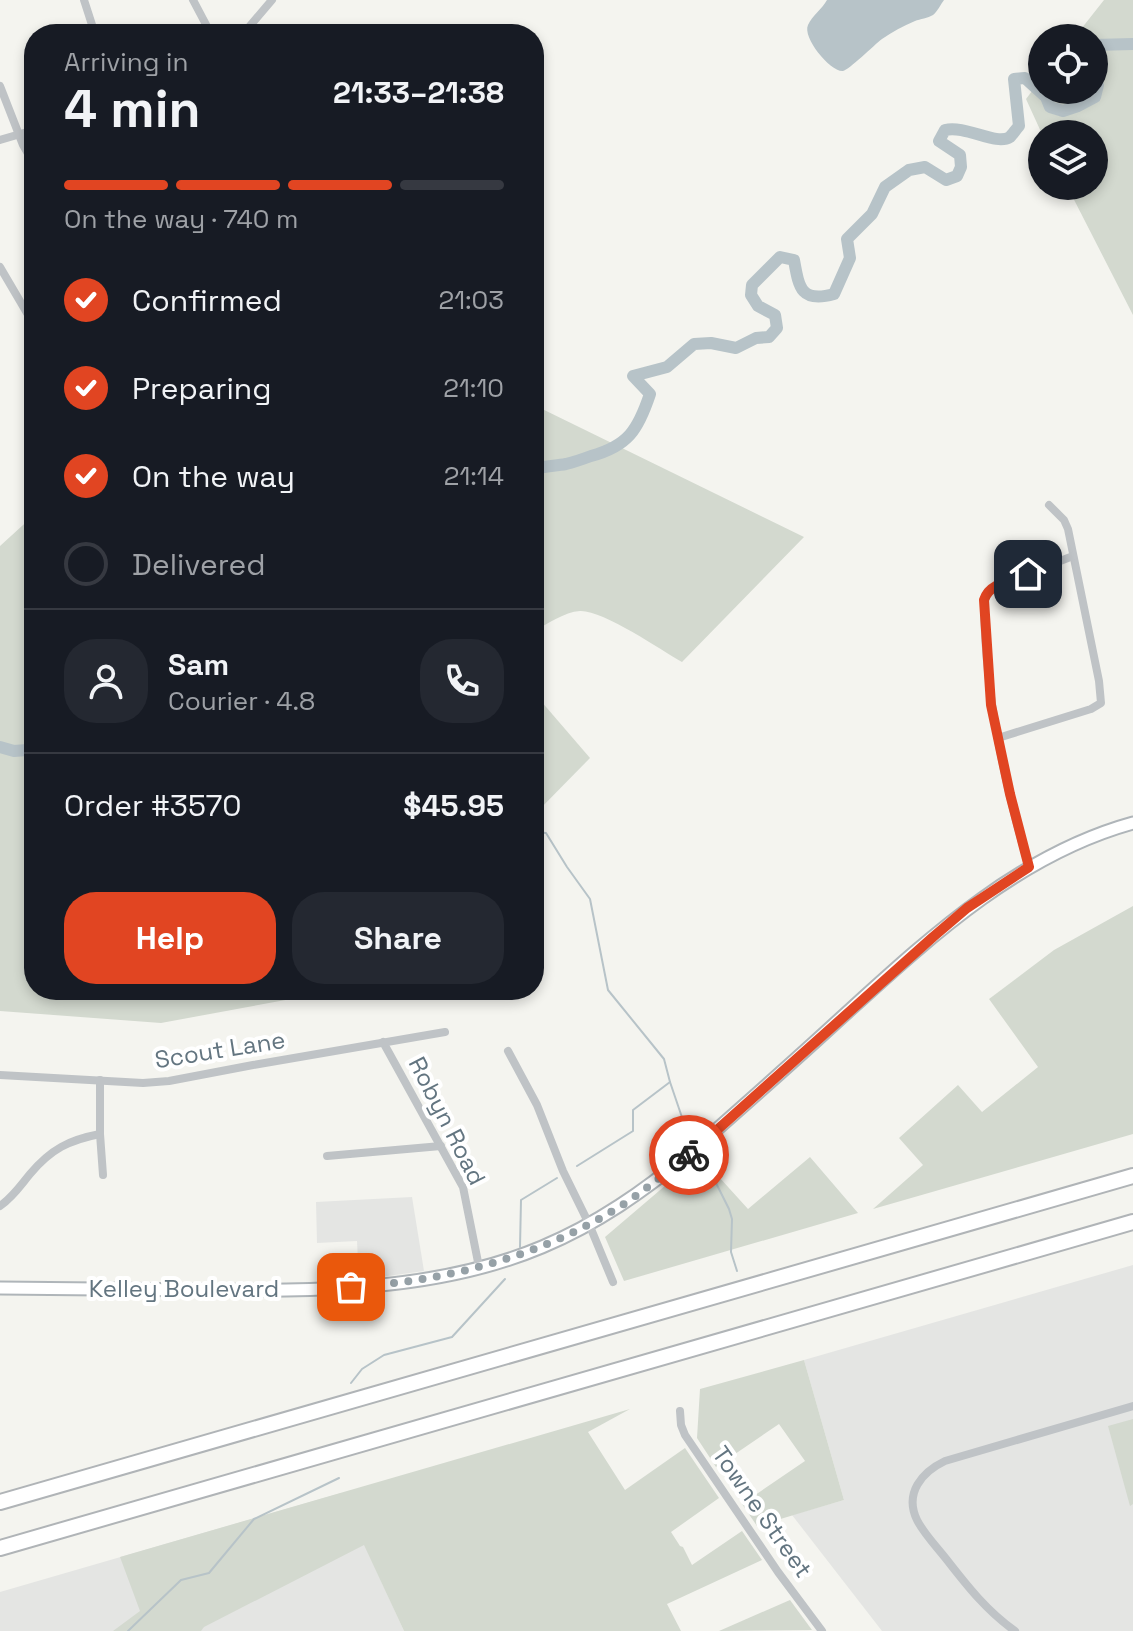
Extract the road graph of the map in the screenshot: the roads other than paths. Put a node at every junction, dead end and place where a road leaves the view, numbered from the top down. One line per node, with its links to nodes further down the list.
1 (84, 0): 4 (street)
2 (193, 0): 5 (street)
3 (272, 0): 6 (street)
4 (92, 24)
5 (206, 24)
6 (252, 24)
7 (0, 86): 9 (street)
8 (24, 132): 9 (street)
9 (18, 134): 10 (street); 11 (street)
10 (0, 140)
11 (24, 147)
12 (0, 267): 13 (street)
13 (24, 308)
14 (1049, 505): 15 (street)
15 (1073, 556): 16 (street); 16 (street)
16 (998, 738): 18 (street)
17 (1133, 823): 18 (main road, Kelley Boulevard)
18 (1029, 867): 31 (main road, Kelley Boulevard)
19 (445, 1032): 20 (street, Scout Lane)
20 (383, 1042): 23 (street, Scout Lane); 25 (street, Robyn Road)
21 (508, 1051): 31 (street)
22 (0, 1075): 23 (street, Scout Lane)
23 (100, 1080): 24 (street)
24 (100, 1134): 27 (street); 29 (street)
25 (441, 1146): 26 (street); 32 (street, Robyn Road)
26 (327, 1156)
27 (103, 1175)
28 (1133, 1176): 37 (highway)
29 (0, 1206)
30 (1133, 1222): 38 (highway)
31 (589, 1224): 32 (main road, Kelley Boulevard); 33 (street)
32 (479, 1267): 34 (main road, Kelley Boulevard)
33 (613, 1282)
34 (0, 1288)
35 (1133, 1406): 40 (street)
36 (680, 1411): 39 (street, Towne Street)
37 (0, 1502)
38 (0, 1548)
39 (822, 1631)
40 (1015, 1631)

